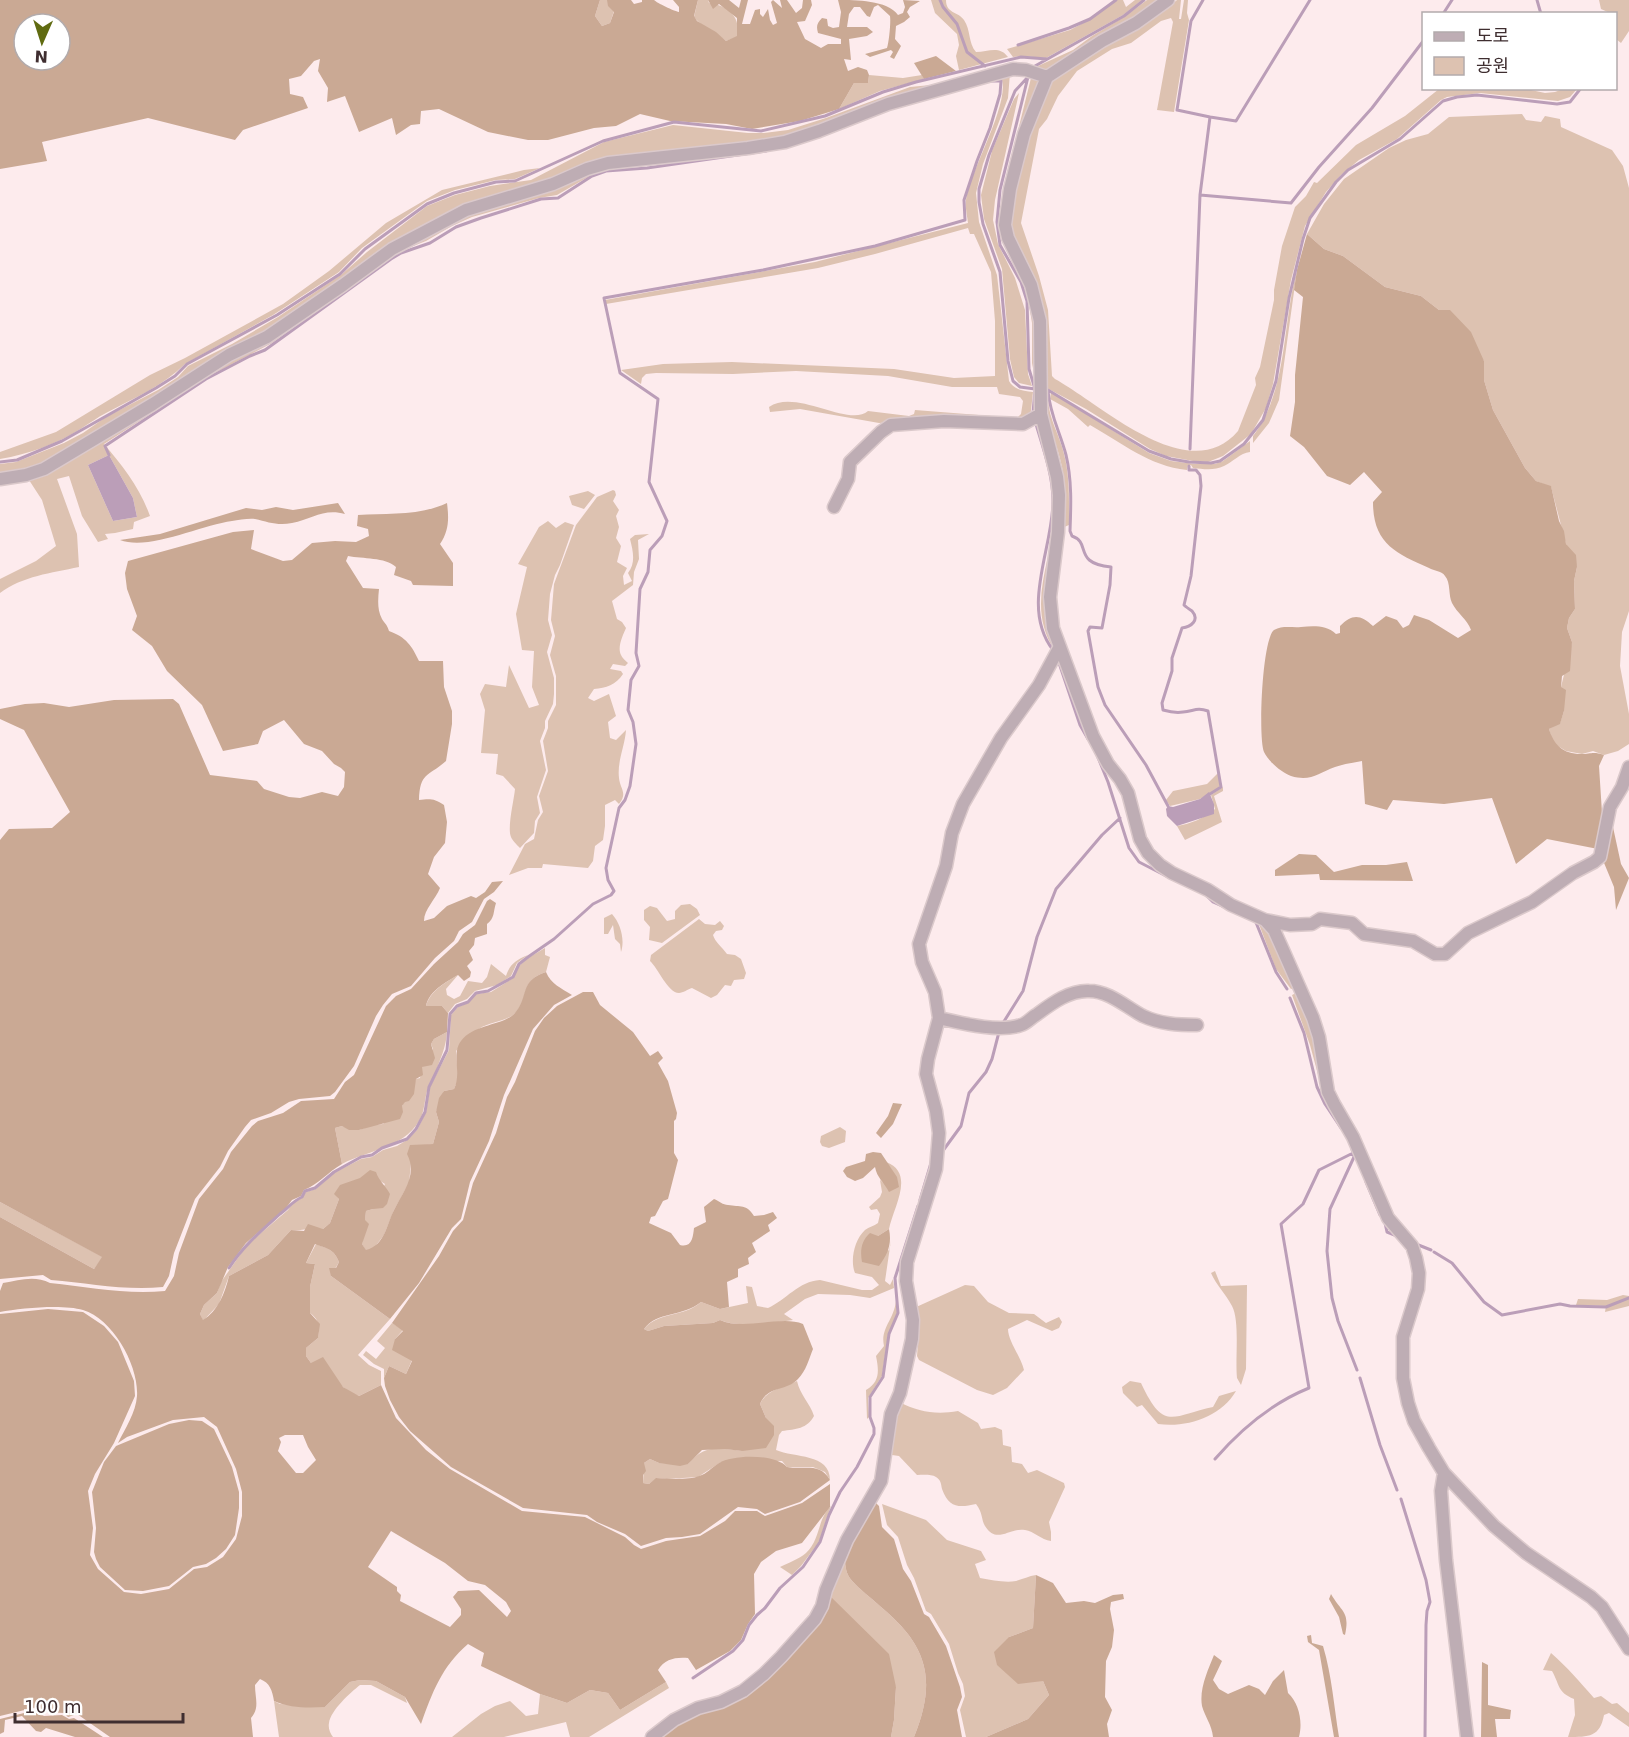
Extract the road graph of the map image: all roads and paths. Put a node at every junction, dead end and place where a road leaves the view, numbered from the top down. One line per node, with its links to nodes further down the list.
1 (1168, 0): 2 (street)
2 (1047, 77): 3 (street); 4 (street)
3 (1041, 414): 5 (street); 6 (street)
4 (0, 479)
5 (834, 507)
6 (1059, 648): 8 (street); 9 (street)
7 (1629, 767): 8 (street)
8 (1265, 920): 11 (street)
9 (939, 1018): 10 (street); 13 (street)
10 (1197, 1025)
11 (1444, 1473): 12 (street); 14 (street)
12 (1629, 1649)
13 (652, 1737)
14 (1467, 1737)

